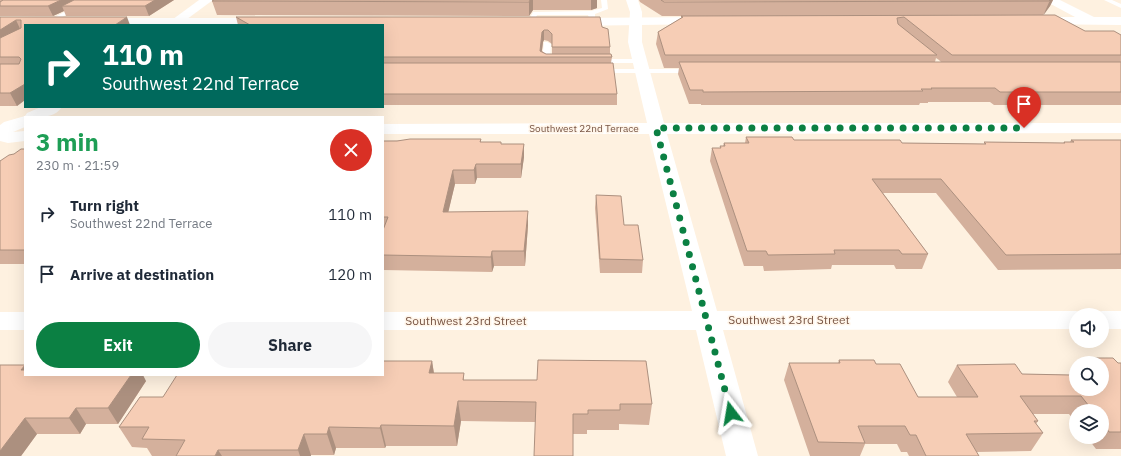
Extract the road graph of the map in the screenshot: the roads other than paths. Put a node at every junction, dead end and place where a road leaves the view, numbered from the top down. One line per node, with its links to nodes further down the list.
1 (90, 0): 12 (lane)
2 (207, 0): 17 (street)
3 (604, 0): 9 (lane)
4 (632, 0): 19 (street)
5 (1051, 0): 10 (street)
6 (1074, 0): 20 (street)
7 (1107, 0): 8 (lane)
8 (1121, 6)
9 (592, 17): 16 (street); 19 (street)
10 (1092, 21): 20 (street); 20 (street)
11 (35, 22): 12 (street)
12 (49, 22): 13 (street)
13 (73, 22)
14 (89, 22): 17 (street)
15 (278, 22): 17 (street)
16 (515, 22)
17 (173, 24)
18 (715, 26): 19 (street)
19 (636, 27): 21 (street); 25 (street)
20 (1118, 27)
21 (562, 32)
22 (547, 44): 23 (lane)
23 (561, 61)
24 (590, 61): 25 (lane)
25 (640, 66): 26 (lane); 27 (lane); 31 (street)
26 (588, 71)
27 (701, 71)
28 (53, 108): 29 (street)
29 (39, 116)
30 (24, 124): 34 (street)
31 (656, 128): 32 (street, Southwest 22nd Terrace); 33 (street, Southwest 22nd Terrace); 41 (street)
32 (1121, 128)
33 (384, 129)
34 (14, 130)
35 (1069, 320): 41 (street, Southwest 23rd Street)
36 (1109, 320): 37 (street)
37 (1121, 320)
38 (0, 321): 39 (street)
39 (24, 321)
40 (384, 321): 41 (street, Southwest 23rd Street)
41 (707, 321): 42 (street)
42 (742, 456)

